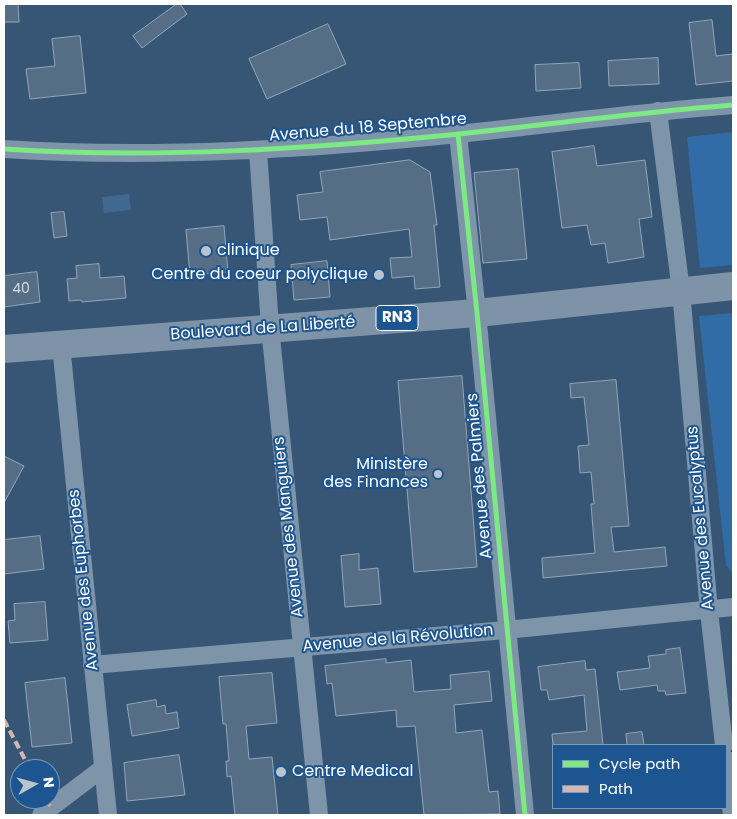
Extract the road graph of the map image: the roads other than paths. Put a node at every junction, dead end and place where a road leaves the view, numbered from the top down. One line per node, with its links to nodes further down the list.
1 (733, 105): 2 (street, Avenue du 18 Septembre)
2 (658, 111): 3 (street, Avenue du 18 Septembre); 7 (street, Avenue des Eucalyptus)
3 (458, 134): 5 (street, Avenue du 18 Septembre); 8 (street, Avenue des Palmiers)
4 (4, 149): 5 (street, Avenue du 18 Septembre)
5 (258, 150): 9 (street, Avenue des Manguiers)
6 (733, 286): 7 (highway, Boulevard de La Liberté / RN3)
7 (681, 291): 8 (highway, Boulevard de La Liberté / RN3); 13 (street, Avenue des Eucalyptus)
8 (478, 313): 9 (highway, Boulevard de La Liberté / RN3); 14 (street, Avenue des Palmiers)
9 (270, 327): 10 (highway, Boulevard de La Liberté / RN3); 15 (street, Avenue des Manguiers)
10 (61, 345): 11 (highway, RN3); 16 (street, Avenue des Euphorbes)
11 (4, 349)
12 (733, 607): 13 (street, Avenue de la Révolution)
13 (709, 610): 14 (street, Avenue de la Révolution); 17 (street, Avenue des Eucalyptus)
14 (506, 630): 15 (street, Avenue de la Révolution); 23 (street, Avenue des Palmiers)
15 (301, 648): 16 (street, Avenue de la Révolution); 22 (street, Avenue des Manguiers)
16 (92, 665): 18 (street, Avenue des Euphorbes)
17 (724, 744)
18 (104, 768): 20 (street); 21 (street, Avenue des Euphorbes)
19 (727, 768): 24 (street)
20 (41, 815)
21 (108, 815)
22 (319, 815)
23 (525, 815)
24 (732, 815)

